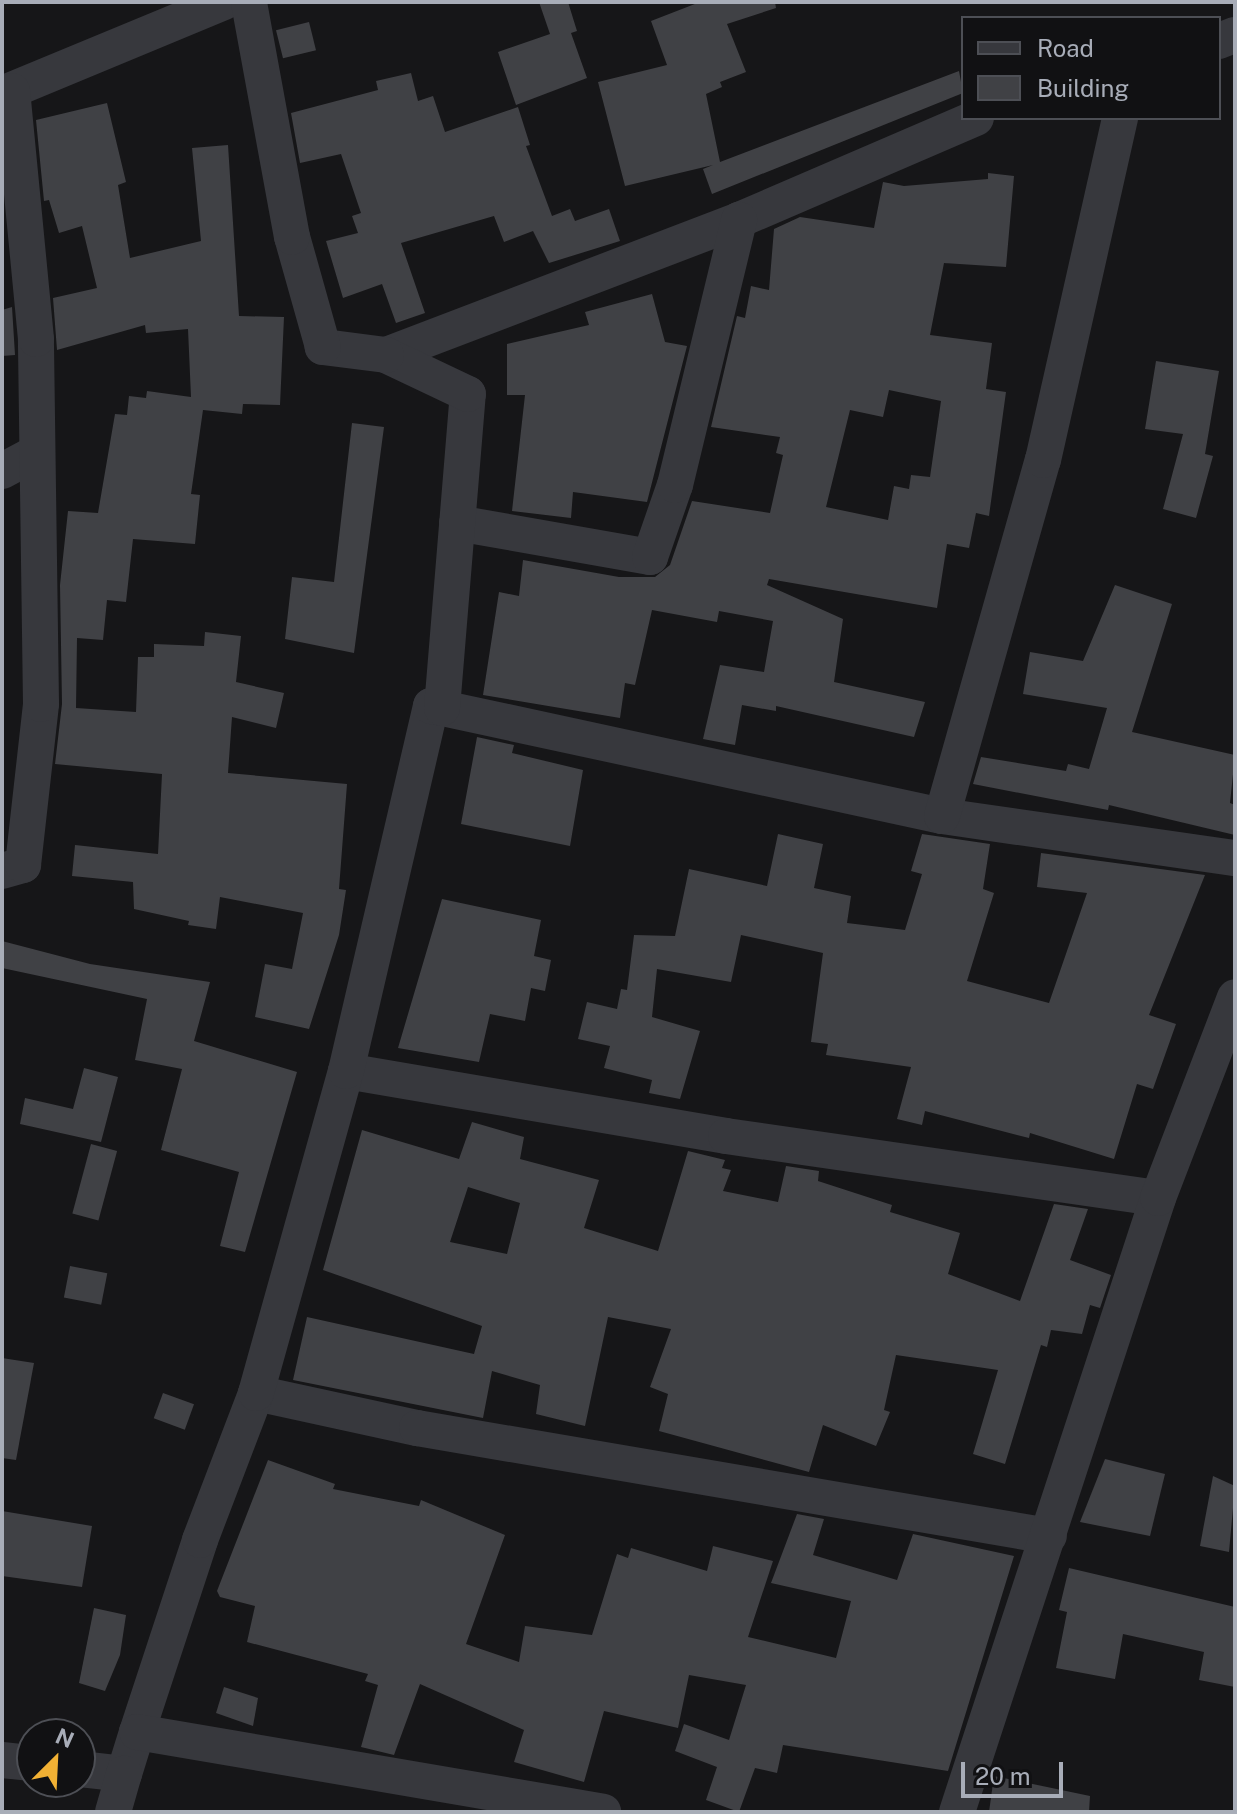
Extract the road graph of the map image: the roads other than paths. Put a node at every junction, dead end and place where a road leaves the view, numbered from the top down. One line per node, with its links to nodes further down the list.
1 (224, 2): 3 (street)
2 (249, 2): 7 (street)
3 (7, 93): 8 (street)
4 (971, 120): 6 (street)
5 (1120, 120): 12 (street)
6 (739, 220): 7 (street); 10 (street)
7 (386, 355): 10 (street)
8 (36, 453): 9 (street); 14 (street)
9 (2, 471)
10 (457, 523): 11 (street)
11 (442, 708): 12 (street); 16 (street)
12 (942, 816): 13 (street)
13 (1235, 858)
14 (2, 871)
15 (1235, 997): 17 (street)
16 (346, 1071): 17 (street); 18 (street)
17 (1158, 1198): 19 (street)
18 (256, 1393): 19 (street); 20 (street)
19 (1049, 1536): 25 (street)
20 (137, 1732): 22 (street); 24 (street)
21 (96, 1771): 22 (street)
22 (124, 1774): 23 (street)
23 (113, 1812)
24 (603, 1812)
25 (957, 1812)

